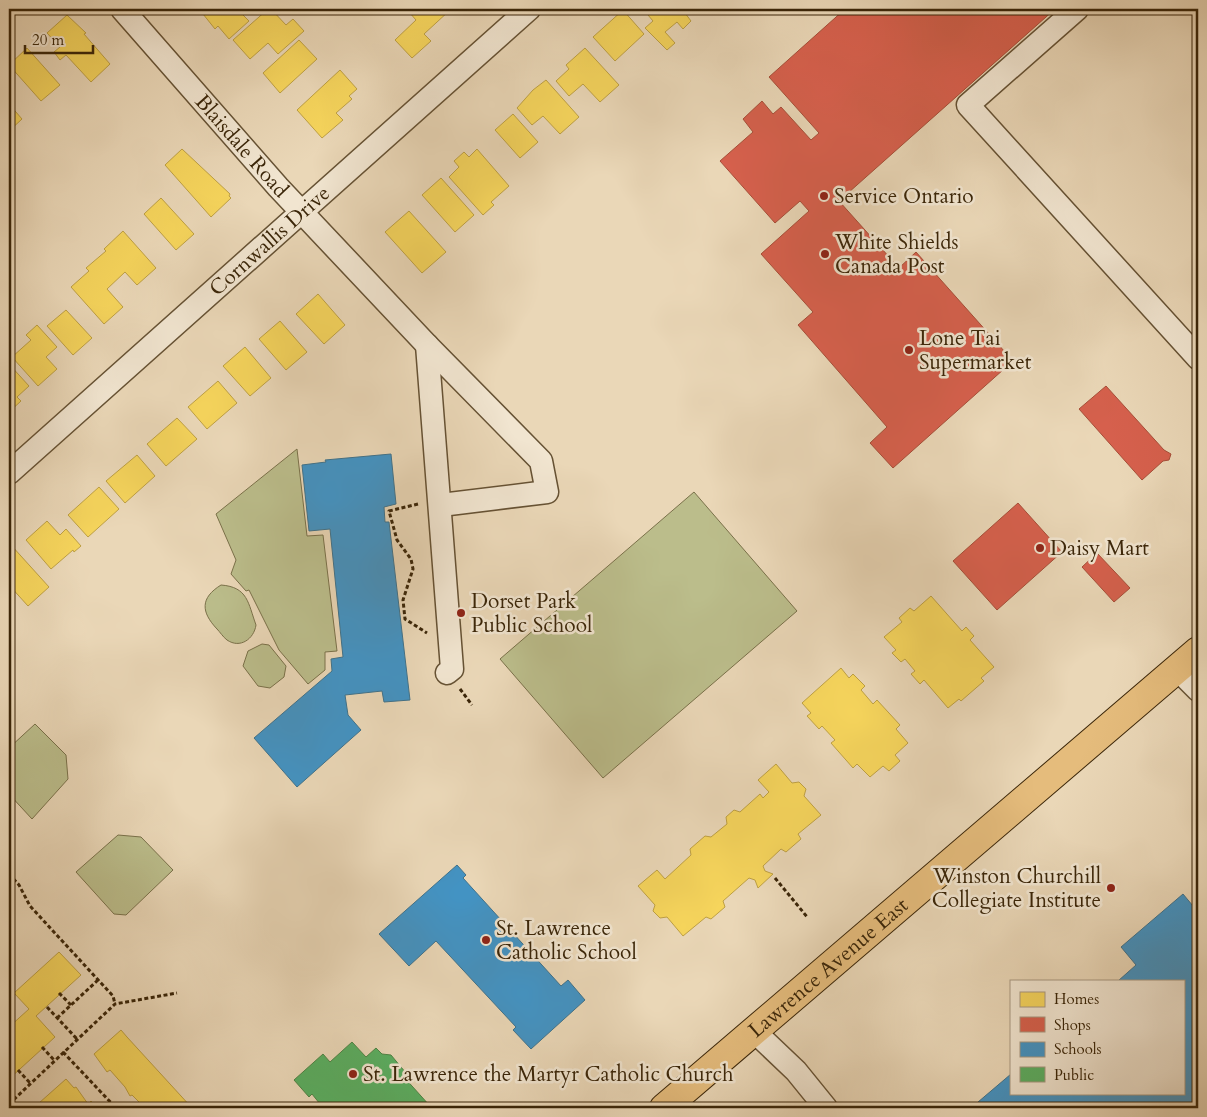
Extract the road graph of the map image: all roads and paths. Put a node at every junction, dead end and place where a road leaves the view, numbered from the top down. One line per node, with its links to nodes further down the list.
1 (122, 9): 4 (street, Blaisdale Road)
2 (529, 9): 4 (street, Cornwallis Drive)
3 (1077, 9): 6 (street)
4 (302, 211): 5 (street, Blaisdale Road); 7 (street, Cornwallis Drive)
5 (427, 345): 8 (street); 8 (street, Blaisdale Road)
6 (1198, 358)
7 (9, 473)
8 (440, 502): 9 (street); 9 (path)
9 (450, 640): 12 (street)
10 (1198, 651): 11 (main road, Lawrence Avenue East)
11 (1177, 669): 13 (street); 24 (main road, Lawrence Avenue East)
12 (447, 673)
13 (1198, 690)
14 (9, 874): 17 (path)
15 (774, 878): 16 (path)
16 (808, 918)
17 (98, 980): 20 (path); 21 (path)
18 (59, 992): 21 (path)
19 (177, 993): 20 (path)
20 (115, 1004): 25 (path)
21 (71, 1005): 23 (path)
22 (47, 1007): 23 (path)
23 (57, 1018): 25 (path)
24 (754, 1031): 32 (street); 34 (main road, Lawrence Avenue East)
25 (77, 1040): 27 (path)
26 (42, 1047): 28 (path)
27 (63, 1052): 28 (path); 33 (path)
28 (54, 1060): 30 (path)
29 (18, 1070): 30 (path)
30 (31, 1084): 31 (path)
31 (9, 1104)
32 (823, 1107)
33 (116, 1108)
34 (664, 1108)

